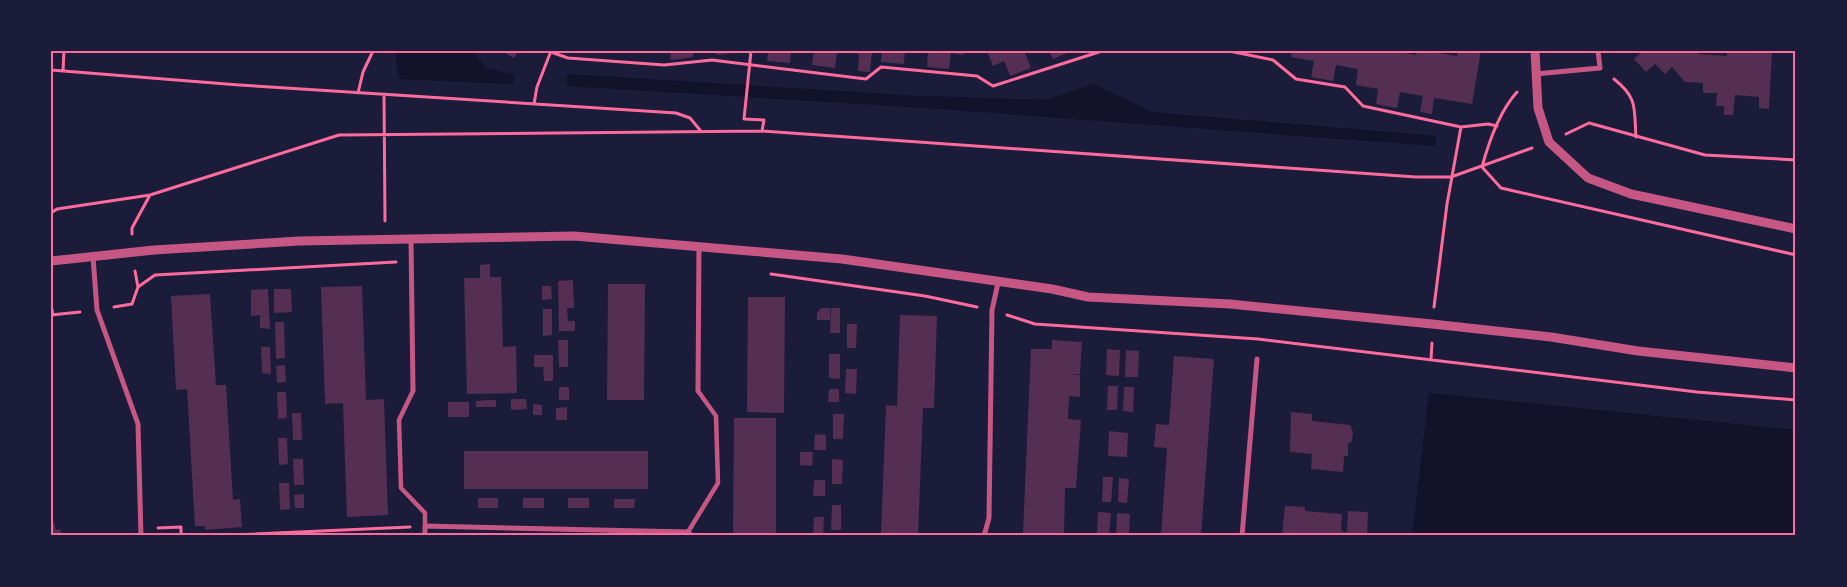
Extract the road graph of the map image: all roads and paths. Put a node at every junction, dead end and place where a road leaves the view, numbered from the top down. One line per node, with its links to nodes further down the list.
1 (64, 51): 12 (path)
2 (372, 51): 14 (path)
3 (751, 51): 9 (path)
4 (1102, 51): 9 (path)
5 (1229, 51): 18 (path)
6 (1535, 51): 13 (street)
7 (1598, 51): 10 (street)
8 (551, 52): 9 (path); 16 (path)
9 (750, 64): 20 (path)
10 (1600, 68): 13 (street); 22 (path)
11 (51, 70): 12 (path)
12 (63, 71): 14 (path)
13 (1535, 74): 17 (path); 23 (street)
14 (358, 93): 15 (path)
15 (384, 94): 16 (path); 21 (path)
16 (534, 104): 19 (path)
17 (1497, 126): 18 (path); 25 (path)
18 (1461, 127): 26 (path)
19 (700, 130): 20 (path); 21 (path)
20 (762, 131): 26 (path)
21 (384, 134): 27 (path); 30 (path)
22 (1636, 137): 23 (path); 24 (path)
23 (1549, 142): 25 (path); 28 (street)
24 (1796, 160)
25 (1482, 167): 26 (path); 32 (path)
26 (1451, 178): 36 (path)
27 (51, 213)
28 (1796, 230)
29 (411, 238): 30 (street); 31 (street); 35 (street)
30 (385, 240): 33 (street)
31 (700, 246): 38 (street); 46 (street)
32 (1796, 255)
33 (93, 257): 34 (street); 40 (street)
34 (51, 261)
35 (411, 261): 40 (path); 45 (street)
36 (1440, 269)
37 (763, 273): 41 (path)
38 (998, 283): 41 (street); 44 (street)
39 (51, 305): 42 (path)
40 (97, 310): 42 (path); 49 (street)
41 (992, 310): 47 (path); 55 (street)
42 (52, 315)
43 (1257, 359): 56 (street)
44 (1796, 368)
45 (413, 391): 48 (street)
46 (698, 391): 50 (street)
47 (1796, 400)
48 (425, 526): 50 (street); 53 (path); 54 (street)
49 (141, 528): 51 (street); 52 (path)
50 (690, 534)
51 (141, 536)
52 (181, 536)
53 (211, 536)
54 (425, 536)
55 (984, 536)
56 (1242, 536)

